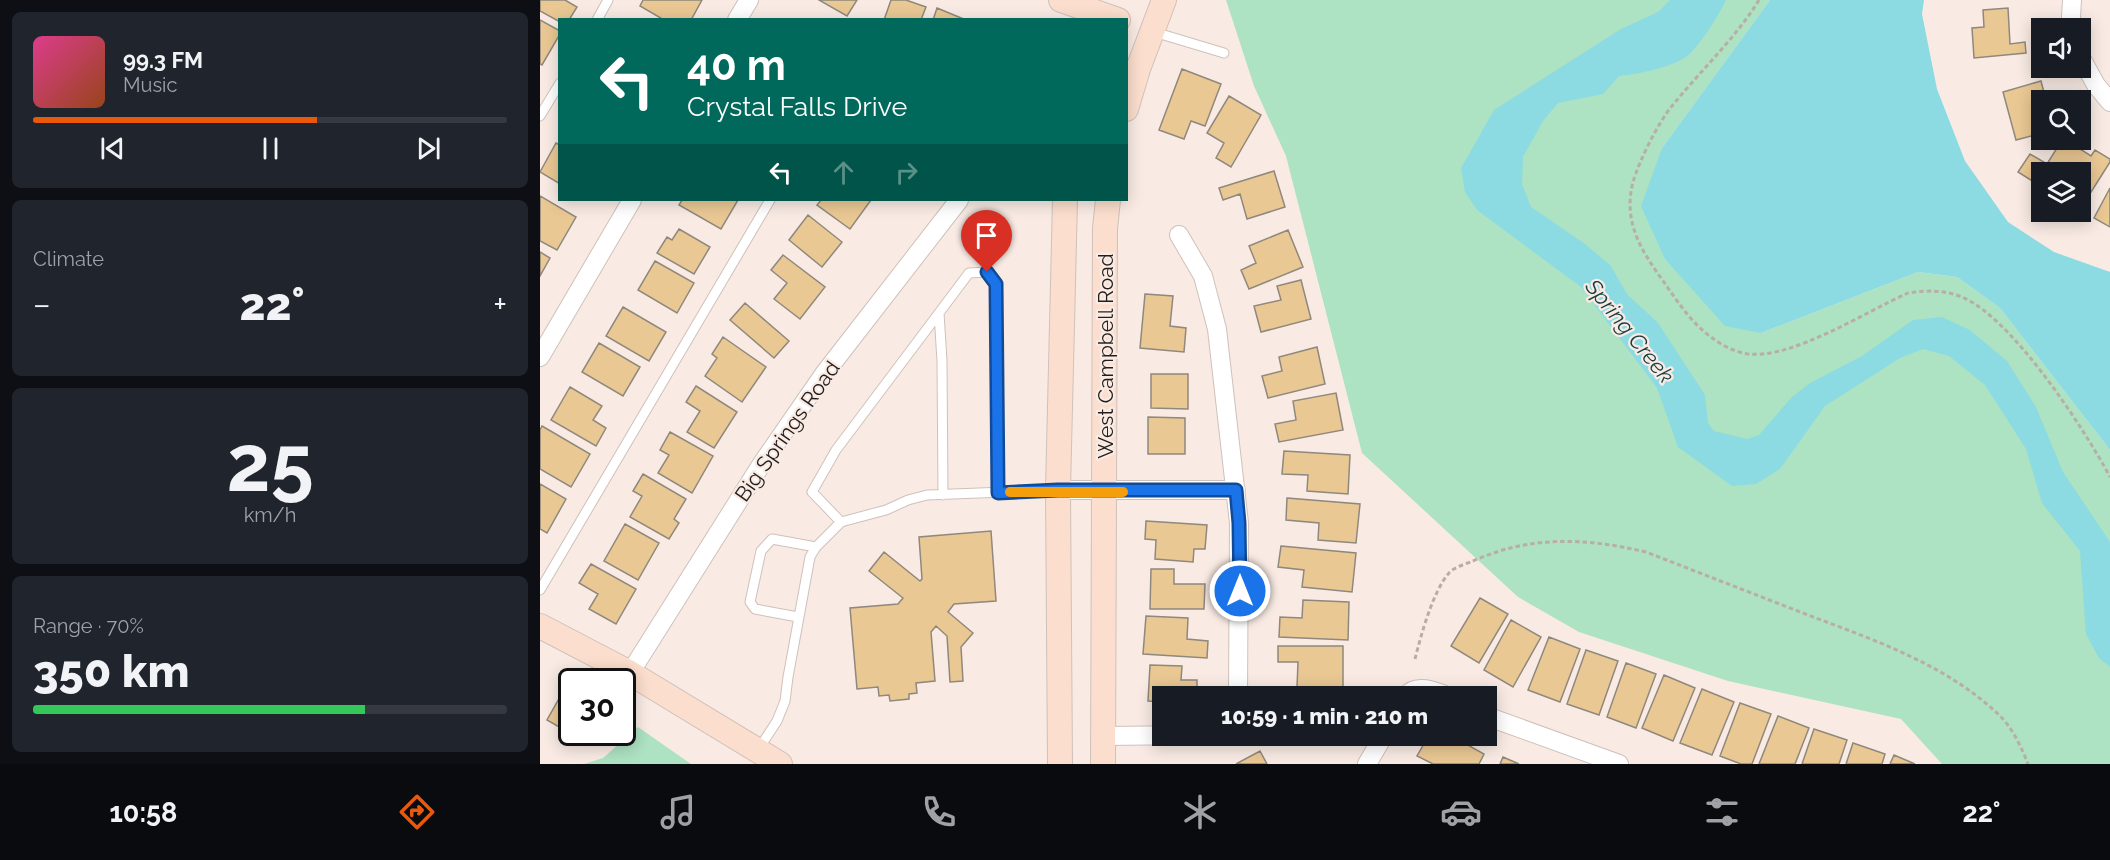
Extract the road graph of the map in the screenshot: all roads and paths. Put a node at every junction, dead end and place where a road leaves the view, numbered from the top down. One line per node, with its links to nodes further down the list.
1 (608, 0): 8 (lane)
2 (749, 0): 9 (street)
3 (1061, 0): 7 (main road)
4 (1164, 0): 12 (main road)
5 (1759, 0): 27 (path)
6 (2072, 0): 10 (street)
7 (1117, 16)
8 (598, 18)
9 (738, 18)
10 (2071, 18)
11 (1128, 21): 12 (main road)
12 (1152, 32): 13 (lane); 16 (main road)
13 (1224, 53)
14 (2091, 76): 17 (street)
15 (558, 86): 18 (lane)
16 (1128, 102)
17 (2110, 102)
18 (540, 116)
19 (631, 201): 26 (street)
20 (769, 201): 35 (lane)
21 (957, 201): 40 (street, Big Springs Road)
22 (1065, 201): 28 (main road, West Campbell Road)
23 (1108, 201): 30 (main road, West Campbell Road)
24 (1179, 235): 29 (street)
25 (939, 313): 31 (lane); 32 (lane); 33 (lane)
26 (540, 357)
27 (2110, 477)
28 (1058, 490): 30 (street); 31 (lane); 49 (main road, West Campbell Road)
29 (1236, 490): 30 (street); 42 (street)
30 (1103, 492): 45 (main road, West Campbell Road)
31 (998, 493): 32 (lane)
32 (943, 495): 33 (lane)
33 (841, 522): 34 (lane)
34 (816, 547): 36 (lane); 36 (lane)
35 (540, 590)
36 (798, 617): 47 (lane)
37 (540, 626): 39 (main road)
38 (1415, 659): 53 (path)
39 (620, 668)
40 (633, 668)
41 (636, 677): 47 (main road)
42 (1238, 686)
43 (1497, 720): 52 (street)
44 (1152, 735): 45 (street)
45 (1103, 736): 50 (main road, West Campbell Road)
46 (1378, 746): 51 (street)
47 (758, 750): 48 (main road)
48 (780, 764)
49 (1060, 764)
50 (1103, 764)
51 (1367, 764)
52 (1619, 764)
53 (2028, 764)

